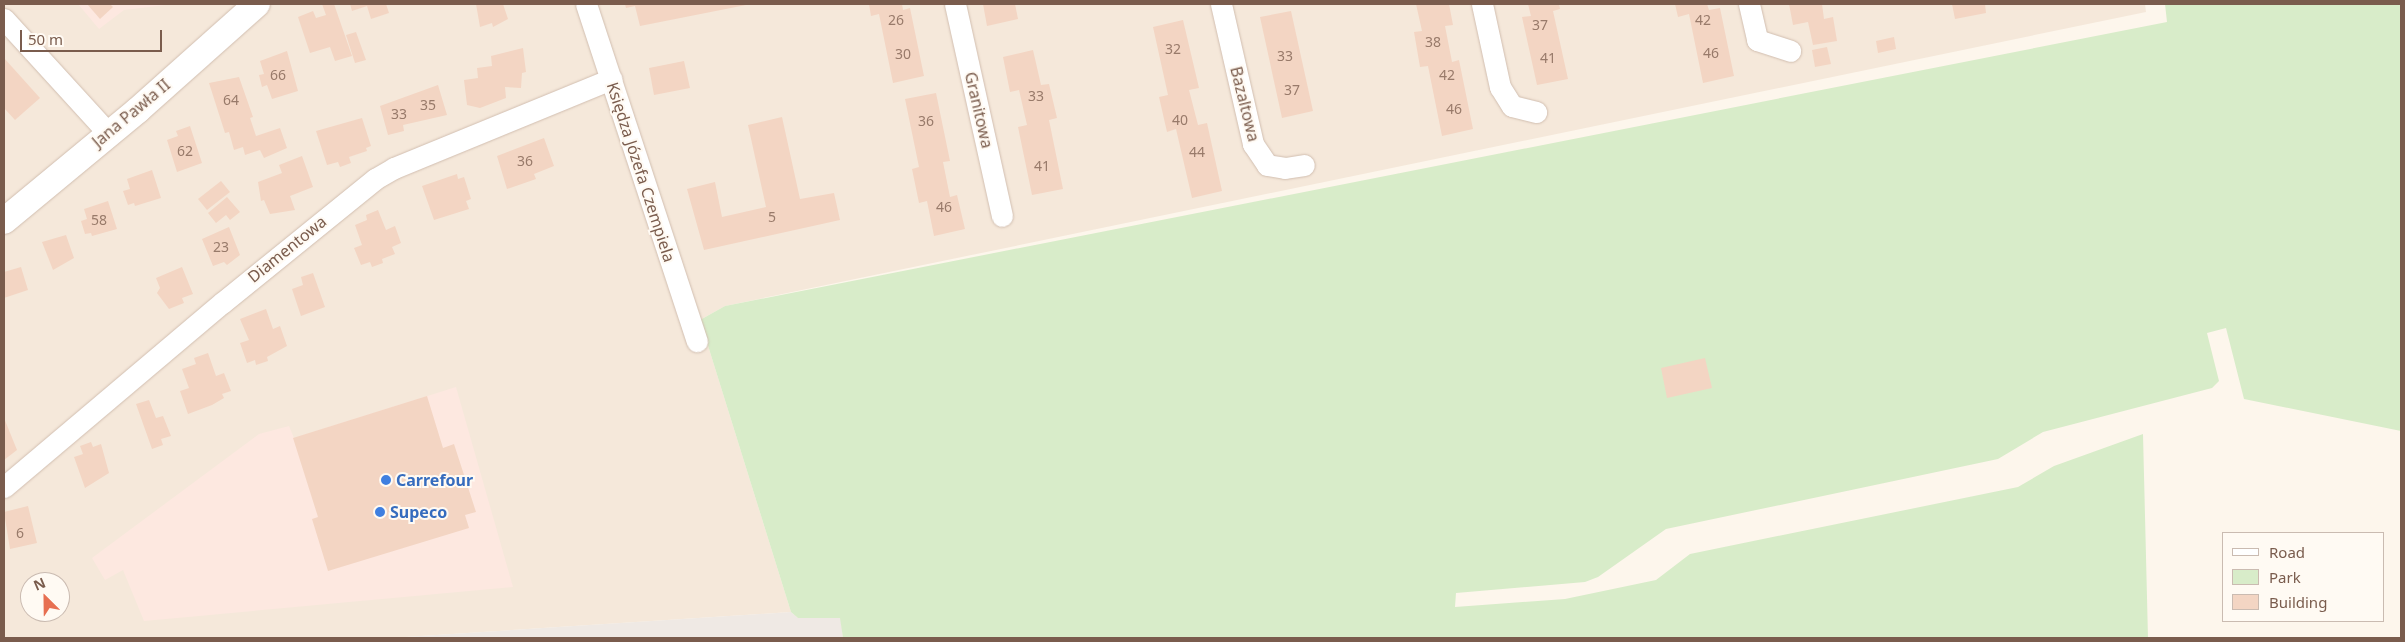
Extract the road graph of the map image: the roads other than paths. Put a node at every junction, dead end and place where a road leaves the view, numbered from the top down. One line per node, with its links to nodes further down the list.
1 (257, 4): 11 (street, Jana Pawła II)
2 (586, 4): 9 (street, Księdza Józefa Czempiela)
3 (955, 4): 13 (street, Granitowa)
4 (1221, 4): 12 (street, Bazaltowa)
5 (1482, 4): 10 (street)
6 (1750, 4): 8 (street)
7 (4, 19): 11 (street)
8 (1790, 51)
9 (611, 79): 15 (street, Księdza Józefa Czempiela); 16 (street, Diamentowa)
10 (1536, 112)
11 (108, 133): 14 (street, Jana Pawła II)
12 (1304, 165)
13 (1002, 216)
14 (4, 221)
15 (697, 340)
16 (4, 486)

